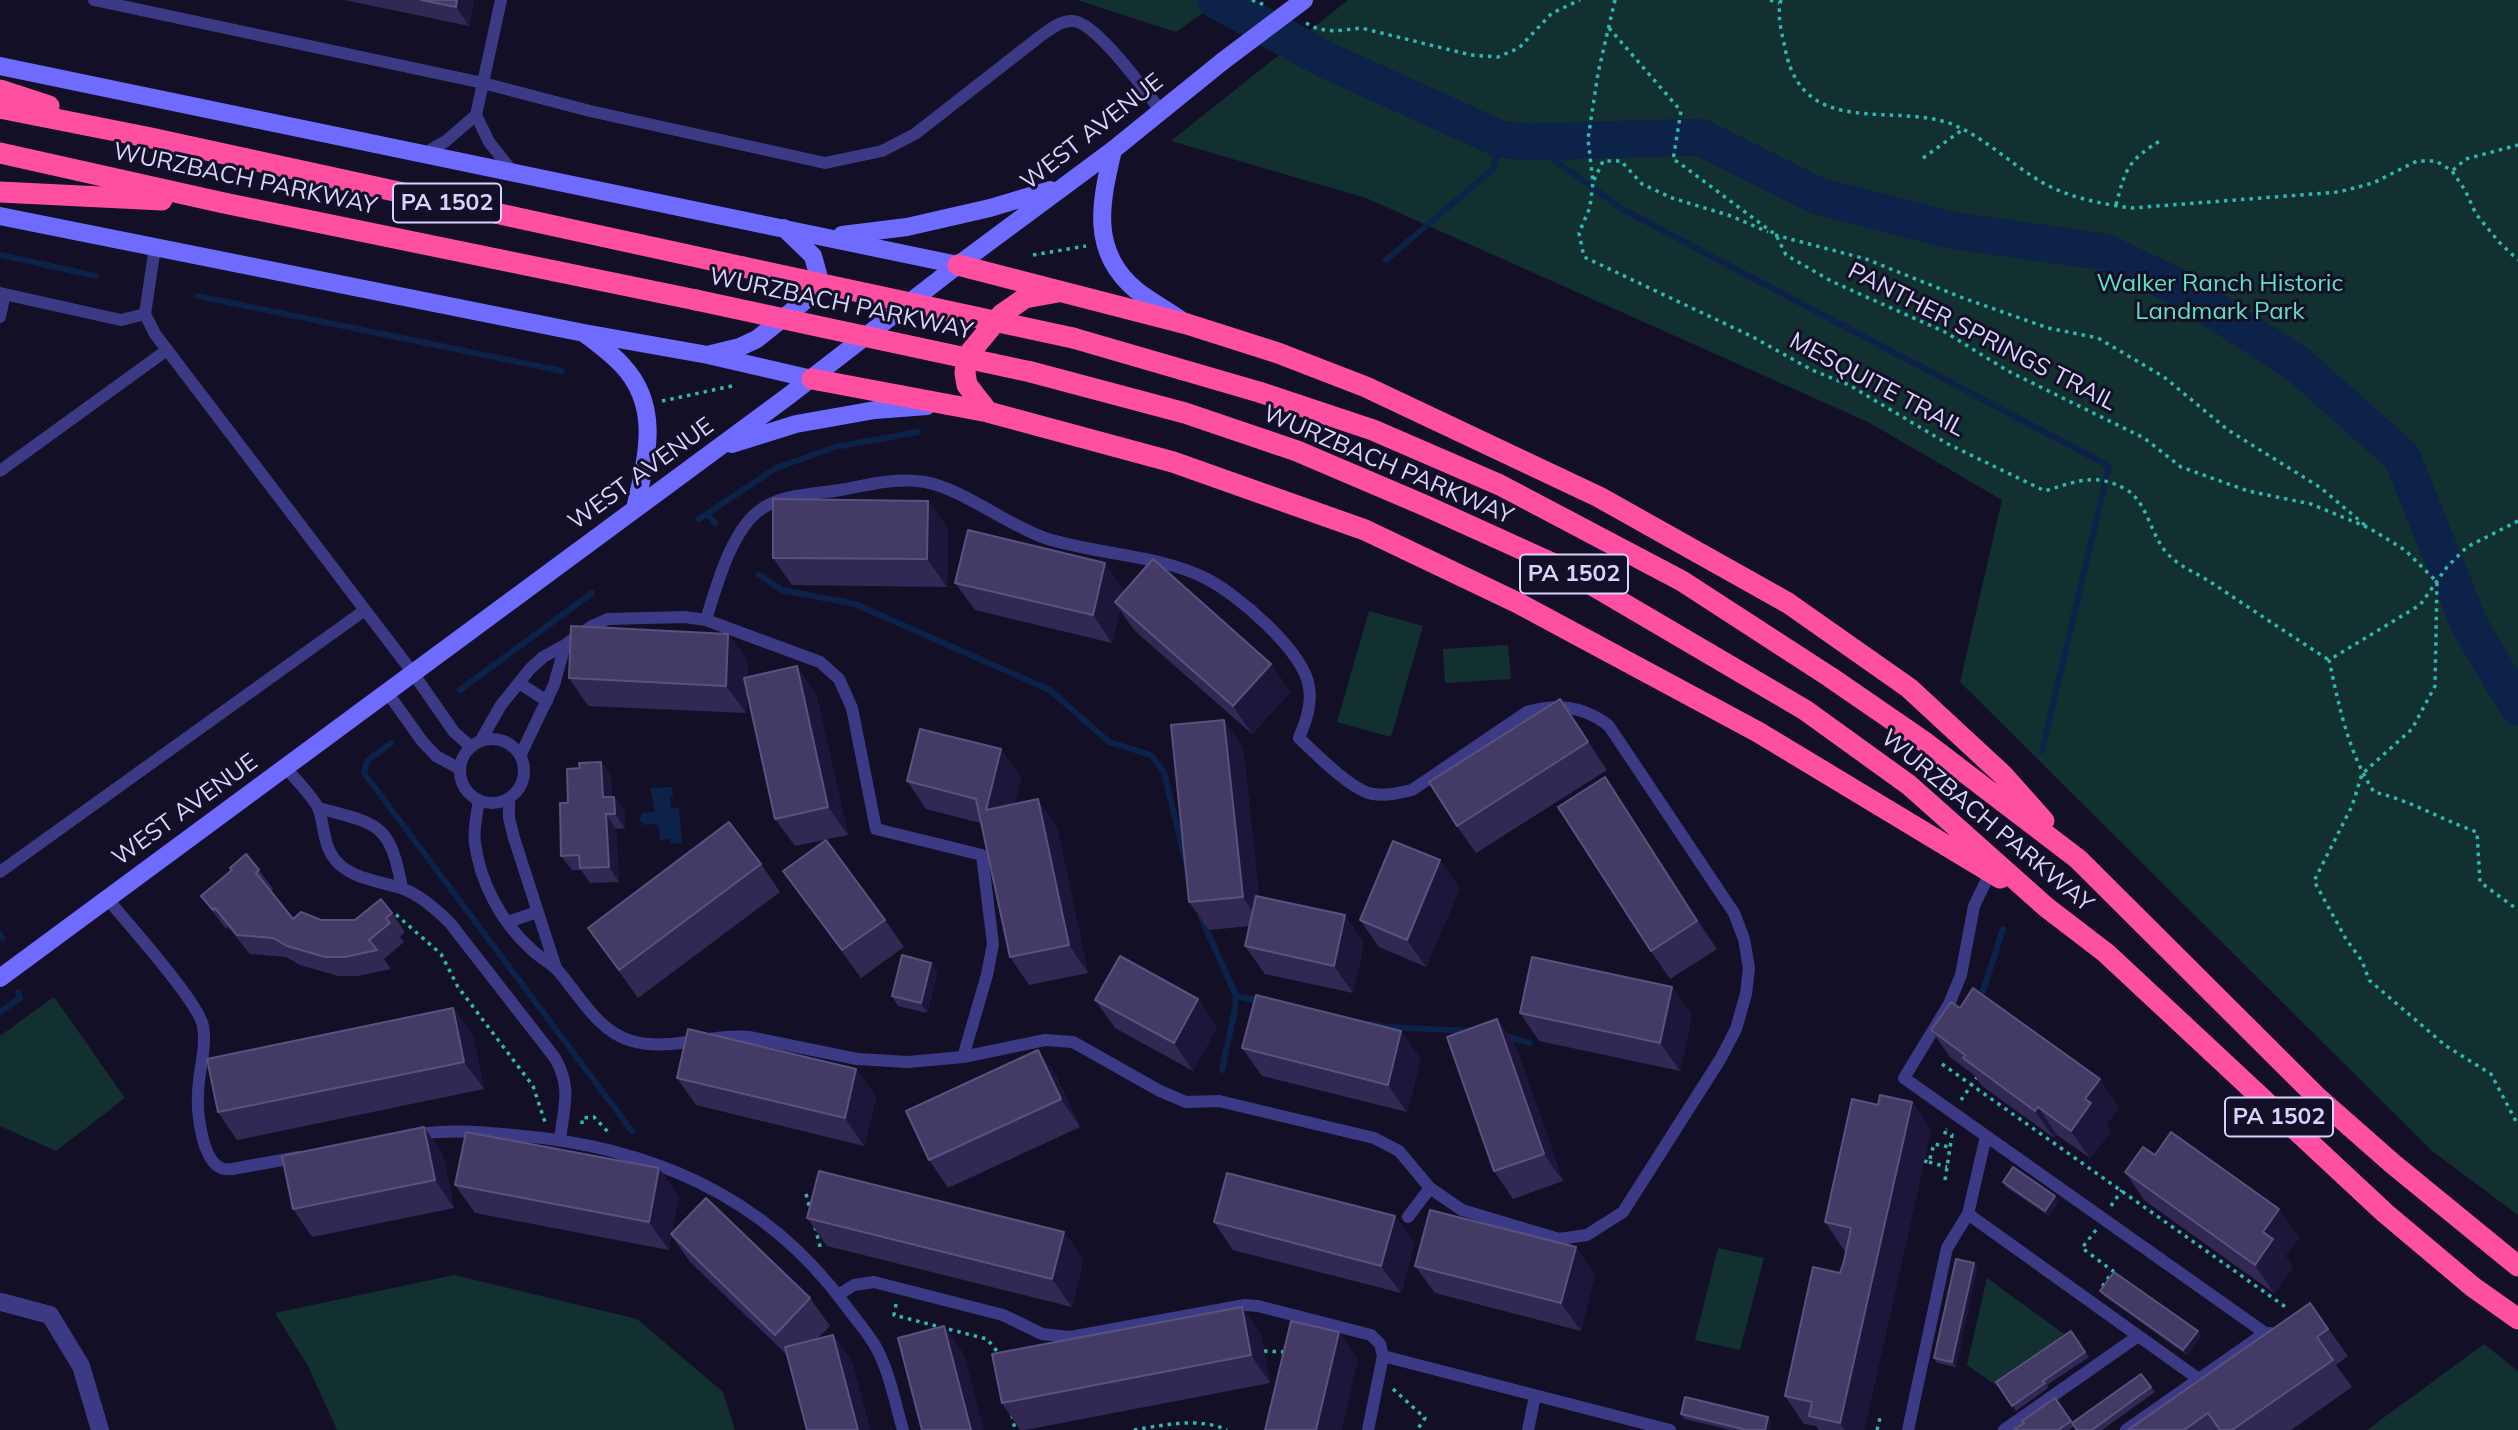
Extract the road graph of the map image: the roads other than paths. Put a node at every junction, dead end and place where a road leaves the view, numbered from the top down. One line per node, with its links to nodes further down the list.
1 (94, 0): 5 (lane)
2 (501, 0): 5 (lane)
3 (1304, 0): 8 (main road, WEST AVENUE, bridge)
4 (0, 66): 13 (main road)
5 (483, 83): 8 (lane); 9 (lane)
6 (0, 90): 10 (highway)
7 (0, 108): 10 (highway, WURZBACH PARKWAY / PA 1502)
8 (1161, 111): 11 (main road, WEST AVENUE)
9 (476, 115): 13 (lane); 14 (lane)
10 (151, 138): 51 (highway, WURZBACH PARKWAY / PA 1502, bridge)
11 (1113, 150): 15 (main road, WEST AVENUE); 27 (main road)
12 (0, 153): 17 (highway, WURZBACH PARKWAY / PA 1502)
13 (425, 153): 14 (main road)
14 (512, 171): 19 (main road)
15 (1064, 186): 20 (main road); 22 (main road, WEST AVENUE)
16 (0, 192): 17 (highway)
17 (224, 203): 56 (highway, WURZBACH PARKWAY / PA 1502, bridge)
18 (0, 216): 21 (main road)
19 (783, 227): 20 (main road); 30 (main road)
20 (829, 236): 22 (main road)
21 (155, 247): 25 (lane); 28 (main road)
22 (958, 265): 23 (highway); 31 (main road, WEST AVENUE)
23 (1067, 291): 27 (highway); 33 (highway)
24 (2, 294): 25 (lane); 26 (lane)
25 (145, 314): 29 (lane)
26 (0, 317)
27 (1187, 324): 51 (highway)
28 (584, 333): 30 (main road); 36 (main road)
29 (167, 350): 35 (lane); 37 (lane)
30 (708, 355): 31 (main road)
31 (812, 379): 32 (highway); 34 (main road, WEST AVENUE)
32 (950, 404): 33 (highway); 34 (main road)
33 (988, 412): 53 (highway)
34 (719, 448): 36 (main road, WEST AVENUE)
35 (0, 471)
36 (635, 509): 40 (main road, WEST AVENUE)
37 (365, 610): 40 (lane); 52 (lane)
38 (706, 620): 39 (lane); 61 (lane); 66 (lane)
39 (565, 645): 41 (lane); 43 (lane)
40 (413, 673): 42 (main road, WEST AVENUE); 44 (lane)
41 (519, 684): 43 (lane); 44 (lane)
42 (387, 692): 46 (main road, WEST AVENUE); 47 (lane)
43 (547, 701): 45 (lane)
44 (475, 743): 45 (lane); 47 (lane)
45 (520, 754): 48 (lane)
46 (285, 767): 50 (lane); 55 (main road, WEST AVENUE)
47 (460, 769): 49 (lane)
48 (509, 799): 49 (lane); 57 (lane)
49 (478, 800): 58 (lane)
50 (318, 808): 54 (lane); 54 (lane)
51 (2078, 859): 69 (highway, WURZBACH PARKWAY / PA 1502)
52 (0, 872)
53 (1990, 873): 56 (highway); 62 (lane)
54 (402, 888): 64 (lane)
55 (107, 898): 60 (main road, WEST AVENUE); 65 (lane)
56 (2046, 907): 72 (highway, WURZBACH PARKWAY / PA 1502)
57 (537, 912): 58 (lane); 59 (lane)
58 (508, 922): 59 (lane)
59 (556, 969): 61 (lane)
60 (0, 978)
61 (963, 1057): 66 (lane)
62 (1986, 1136): 67 (lane); 74 (lane)
63 (396, 1138): 64 (lane)
64 (560, 1139): 70 (lane)
65 (314, 1154)
66 (1430, 1188): 68 (lane)
67 (1968, 1214): 75 (lane); 84 (lane)
68 (1408, 1217)
69 (2518, 1266)
70 (838, 1295): 76 (lane); 80 (lane)
71 (1, 1302): 79 (street)
72 (2518, 1319)
73 (2281, 1332): 74 (lane)
74 (2265, 1333): 77 (lane)
75 (2138, 1336): 77 (lane); 85 (lane)
76 (1383, 1356): 78 (lane); 81 (lane)
77 (2200, 1380): 86 (lane)
78 (1535, 1396): 82 (lane); 83 (lane)
79 (100, 1430)
80 (902, 1430)
81 (1368, 1430)
82 (1528, 1430)
83 (1670, 1430)
84 (1908, 1430)
85 (2004, 1430)
86 (2126, 1430)

